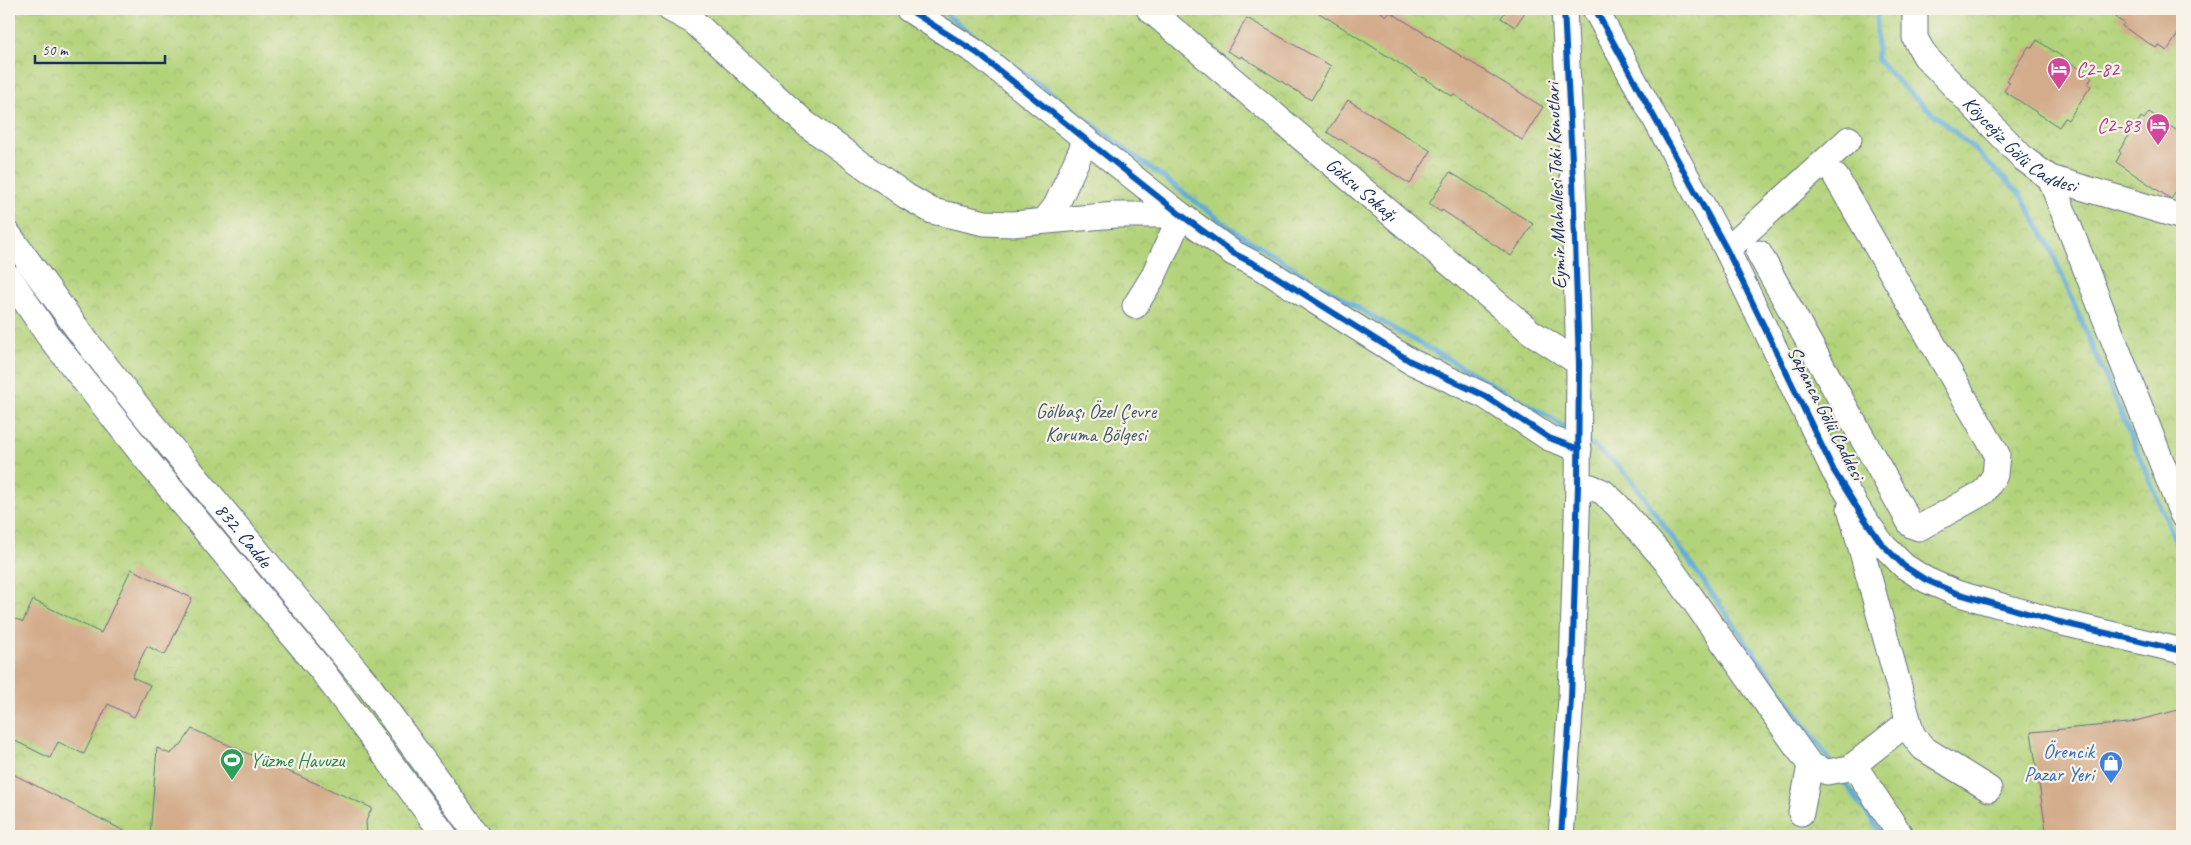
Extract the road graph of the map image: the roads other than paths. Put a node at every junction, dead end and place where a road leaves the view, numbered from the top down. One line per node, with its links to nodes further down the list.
1 (670, 9): 13 (street)
2 (908, 9): 8 (street)
3 (1149, 9): 19 (street, Göksu Sokağı)
4 (1564, 9): 19 (street, Eymir Mahallesi Toki Konutlari)
5 (1595, 9): 15 (street, Sapanca Gölü Caddesi)
6 (1915, 9): 10 (street, Köyceğiz Gölü Caddesi)
7 (1850, 139): 15 (street)
8 (1086, 140): 11 (street); 13 (street)
9 (1836, 177): 20 (street)
10 (2050, 178): 12 (street, Köyceğiz Gölü Caddesi); 25 (street)
11 (1181, 214): 13 (street); 18 (street); 22 (street)
12 (2182, 217)
13 (1045, 220)
14 (9, 236): 28 (street, 832. Cadde)
15 (1727, 250): 21 (street, Sapanca Gölü Caddesi)
16 (1759, 253): 20 (street)
17 (9, 277): 30 (street, 832. Cadde)
18 (1135, 306)
19 (1579, 363): 22 (street, Eymir Mahallesi Toki Konutlari)
20 (1833, 385): 21 (street)
21 (1800, 402): 24 (street, Sapanca Gölü Caddesi)
22 (1579, 449): 23 (street, Eymir Mahallesi Toki Konutlari)
23 (1578, 486): 29 (street); 35 (street, Eymir Mahallesi Toki Konutlari)
24 (1844, 487): 26 (street, Sapanca Gölü Caddesi); 27 (street)
25 (2182, 514)
26 (2182, 651)
27 (1908, 722): 29 (street); 31 (street)
28 (422, 758): 30 (street); 34 (street, 832. Cadde)
29 (1834, 768): 32 (street); 36 (street)
30 (400, 774): 33 (street, 832. Cadde)
31 (1989, 789)
32 (1801, 813)
33 (445, 836)
34 (478, 836)
35 (1561, 836)
36 (1901, 836)

